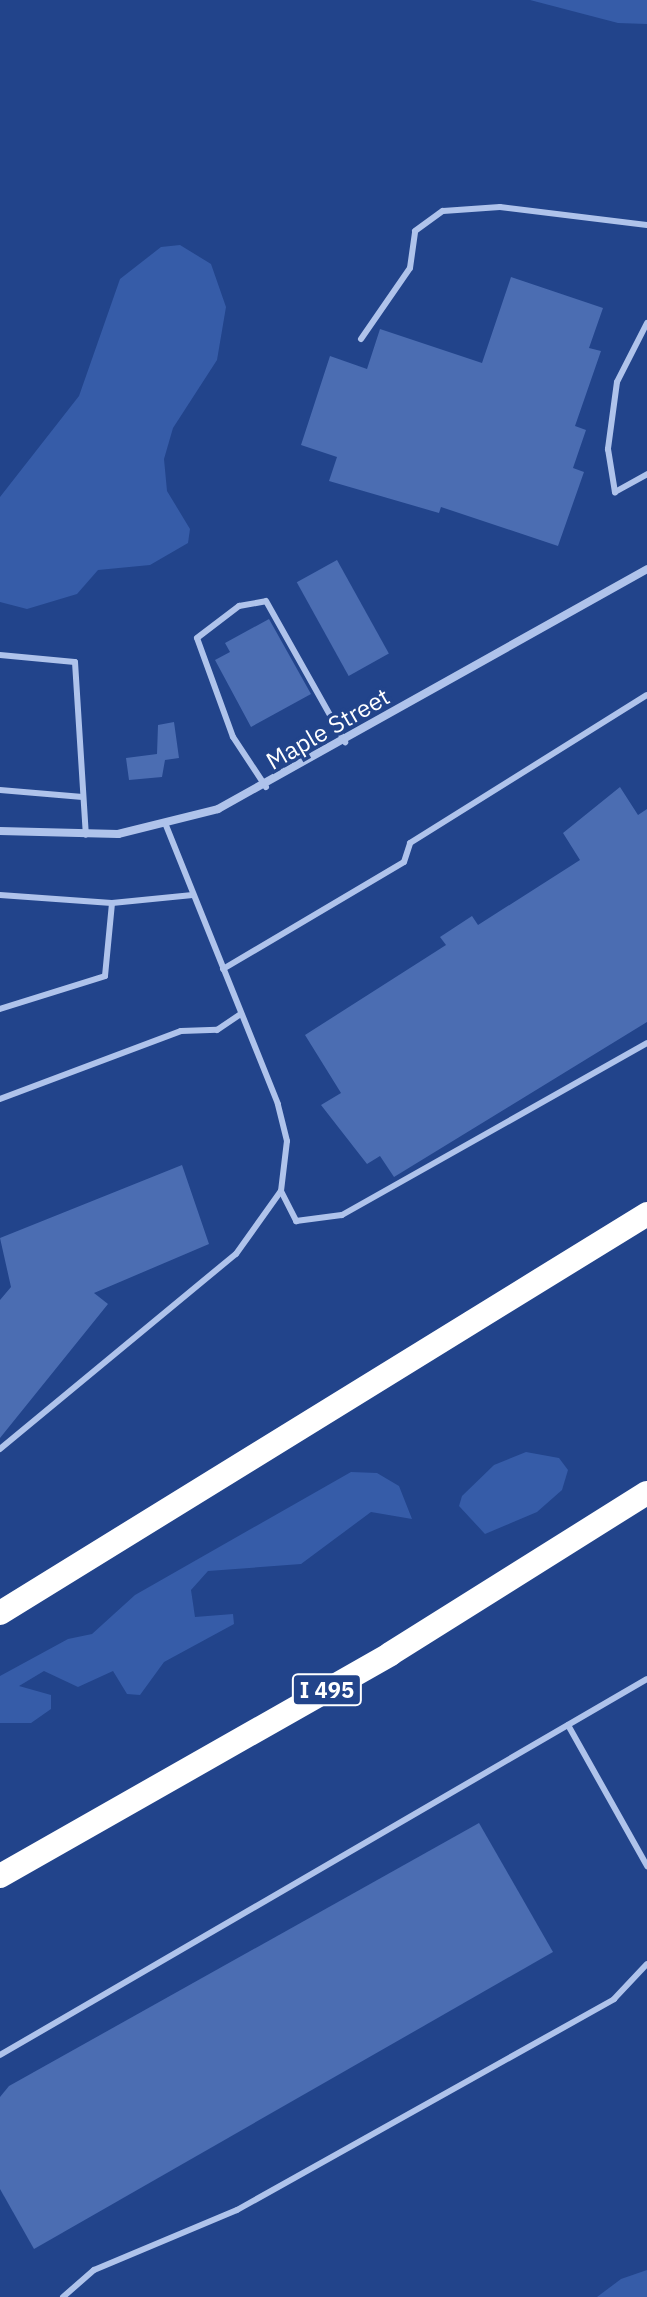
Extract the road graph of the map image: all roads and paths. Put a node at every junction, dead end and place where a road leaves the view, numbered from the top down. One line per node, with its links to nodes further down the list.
1 (647, 225): 3 (lane)
2 (647, 323): 5 (lane)
3 (361, 339)
4 (647, 345): 5 (lane)
5 (638, 350): 6 (lane)
6 (647, 474)
7 (647, 569): 10 (street, Maple Street)
8 (0, 655): 13 (lane)
9 (647, 695): 20 (lane)
10 (345, 742): 11 (street, Maple Street); 11 (lane)
11 (266, 787): 14 (street, Maple Street)
12 (0, 790): 13 (lane)
13 (83, 797): 16 (lane)
14 (166, 826): 16 (street, Maple Street); 18 (lane)
15 (0, 831): 16 (street, Maple Street)
16 (86, 836)
17 (0, 895): 19 (lane)
18 (193, 895): 19 (lane); 20 (lane)
19 (112, 903): 21 (lane)
20 (223, 969): 22 (lane)
21 (0, 1009)
22 (241, 1014): 24 (lane); 25 (lane)
23 (647, 1043): 25 (lane)
24 (0, 1099)
25 (281, 1191): 27 (lane)
26 (647, 1214): 29 (highway)
27 (0, 1449)
28 (647, 1493): 33 (highway, I 495)
29 (0, 1613)
30 (647, 1679): 31 (lane)
31 (568, 1725): 32 (lane); 35 (lane)
32 (647, 1866)
33 (0, 1876)
34 (647, 1964): 36 (lane)
35 (0, 2055)
36 (63, 2297)

